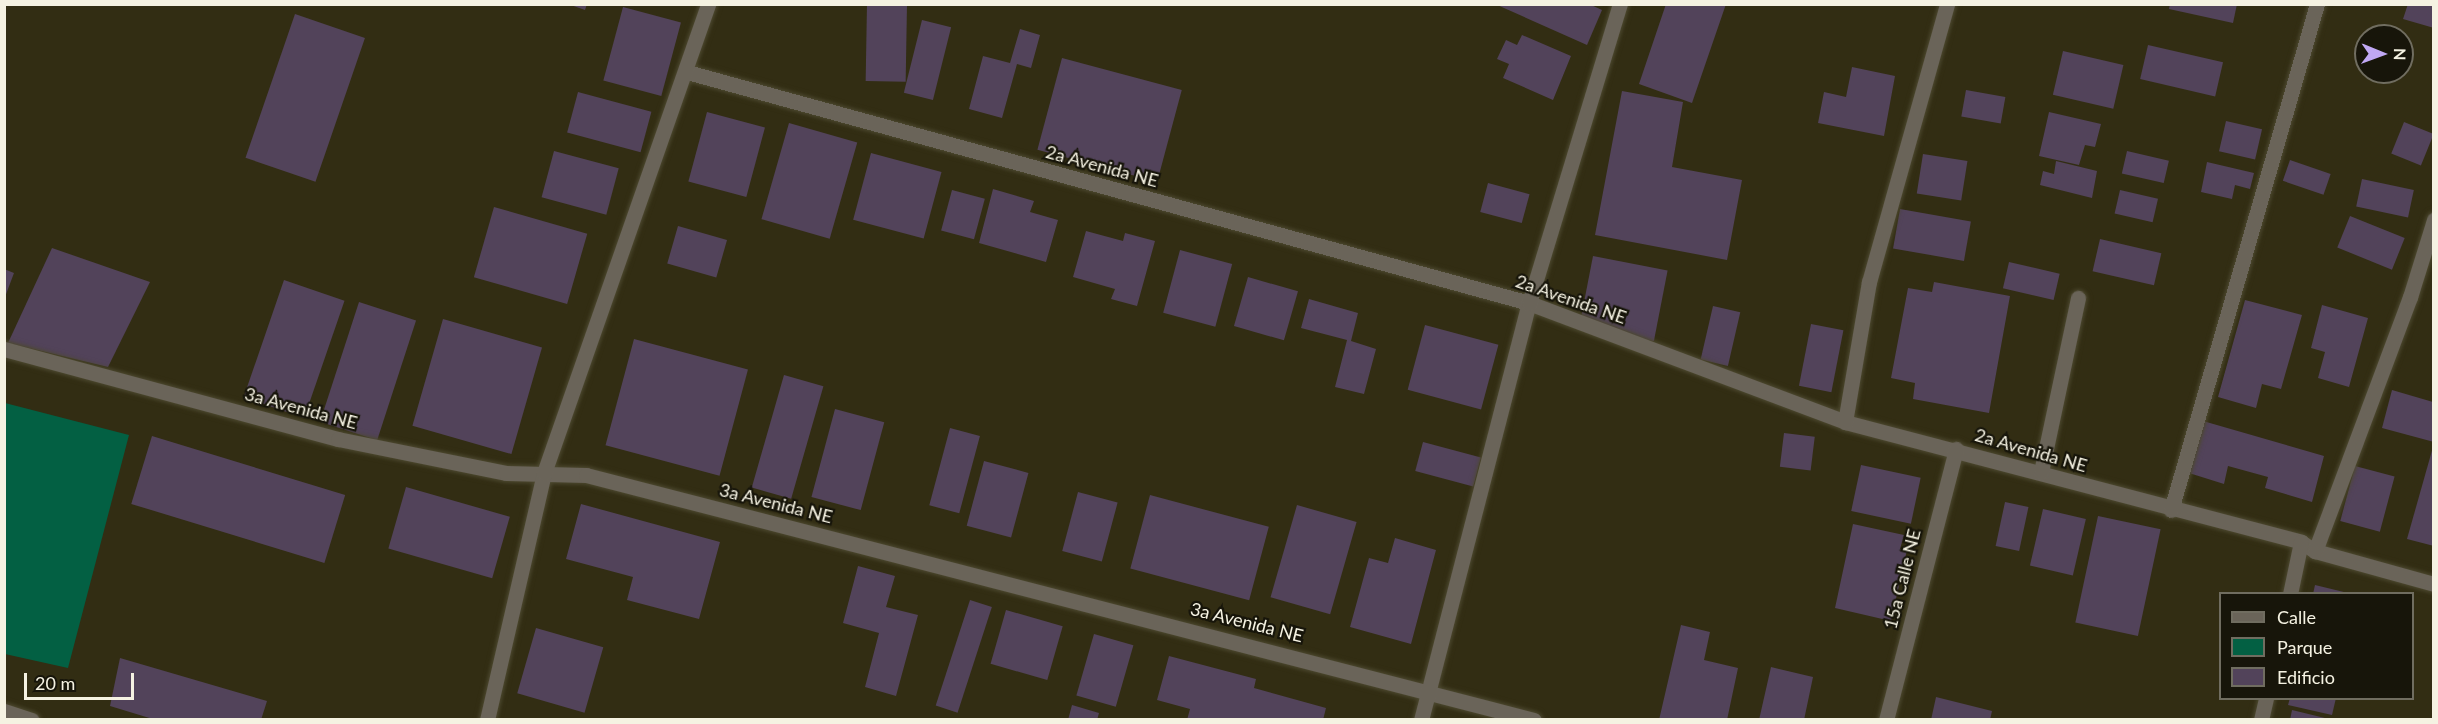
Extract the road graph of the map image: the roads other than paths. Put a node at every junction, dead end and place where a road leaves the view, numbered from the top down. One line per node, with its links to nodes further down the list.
1 (708, 4): 5 (street)
2 (1620, 4): 8 (street)
3 (1947, 4): 10 (street)
4 (2317, 4): 14 (street)
5 (687, 72): 8 (street, 2a Avenida NE); 13 (street)
6 (2433, 220): 16 (street)
7 (2078, 298): 12 (street)
8 (1529, 303): 10 (street, 2a Avenida NE); 19 (street)
9 (4, 349): 13 (street, 3a Avenida NE)
10 (1845, 422): 11 (street, 2a Avenida NE)
11 (1956, 449): 12 (street, 2a Avenida NE); 26 (street, 15a Calle NE)
12 (2041, 472): 14 (street, 2a Avenida NE)
13 (544, 473): 19 (street, 3a Avenida NE); 23 (street)
14 (2171, 510): 15 (street, 2a Avenida NE)
15 (2301, 542): 16 (street, 2a Avenida NE); 18 (street)
16 (2315, 551): 17 (street, 2a Avenida NE)
17 (2433, 584)
18 (2290, 592)
19 (1430, 689): 24 (street); 25 (street, 3a Avenida NE)
20 (2266, 700): 27 (street)
21 (4, 711): 22 (street)
22 (32, 720)
23 (487, 720)
24 (1421, 720)
25 (1534, 720)
26 (1886, 720)
27 (2261, 720)

